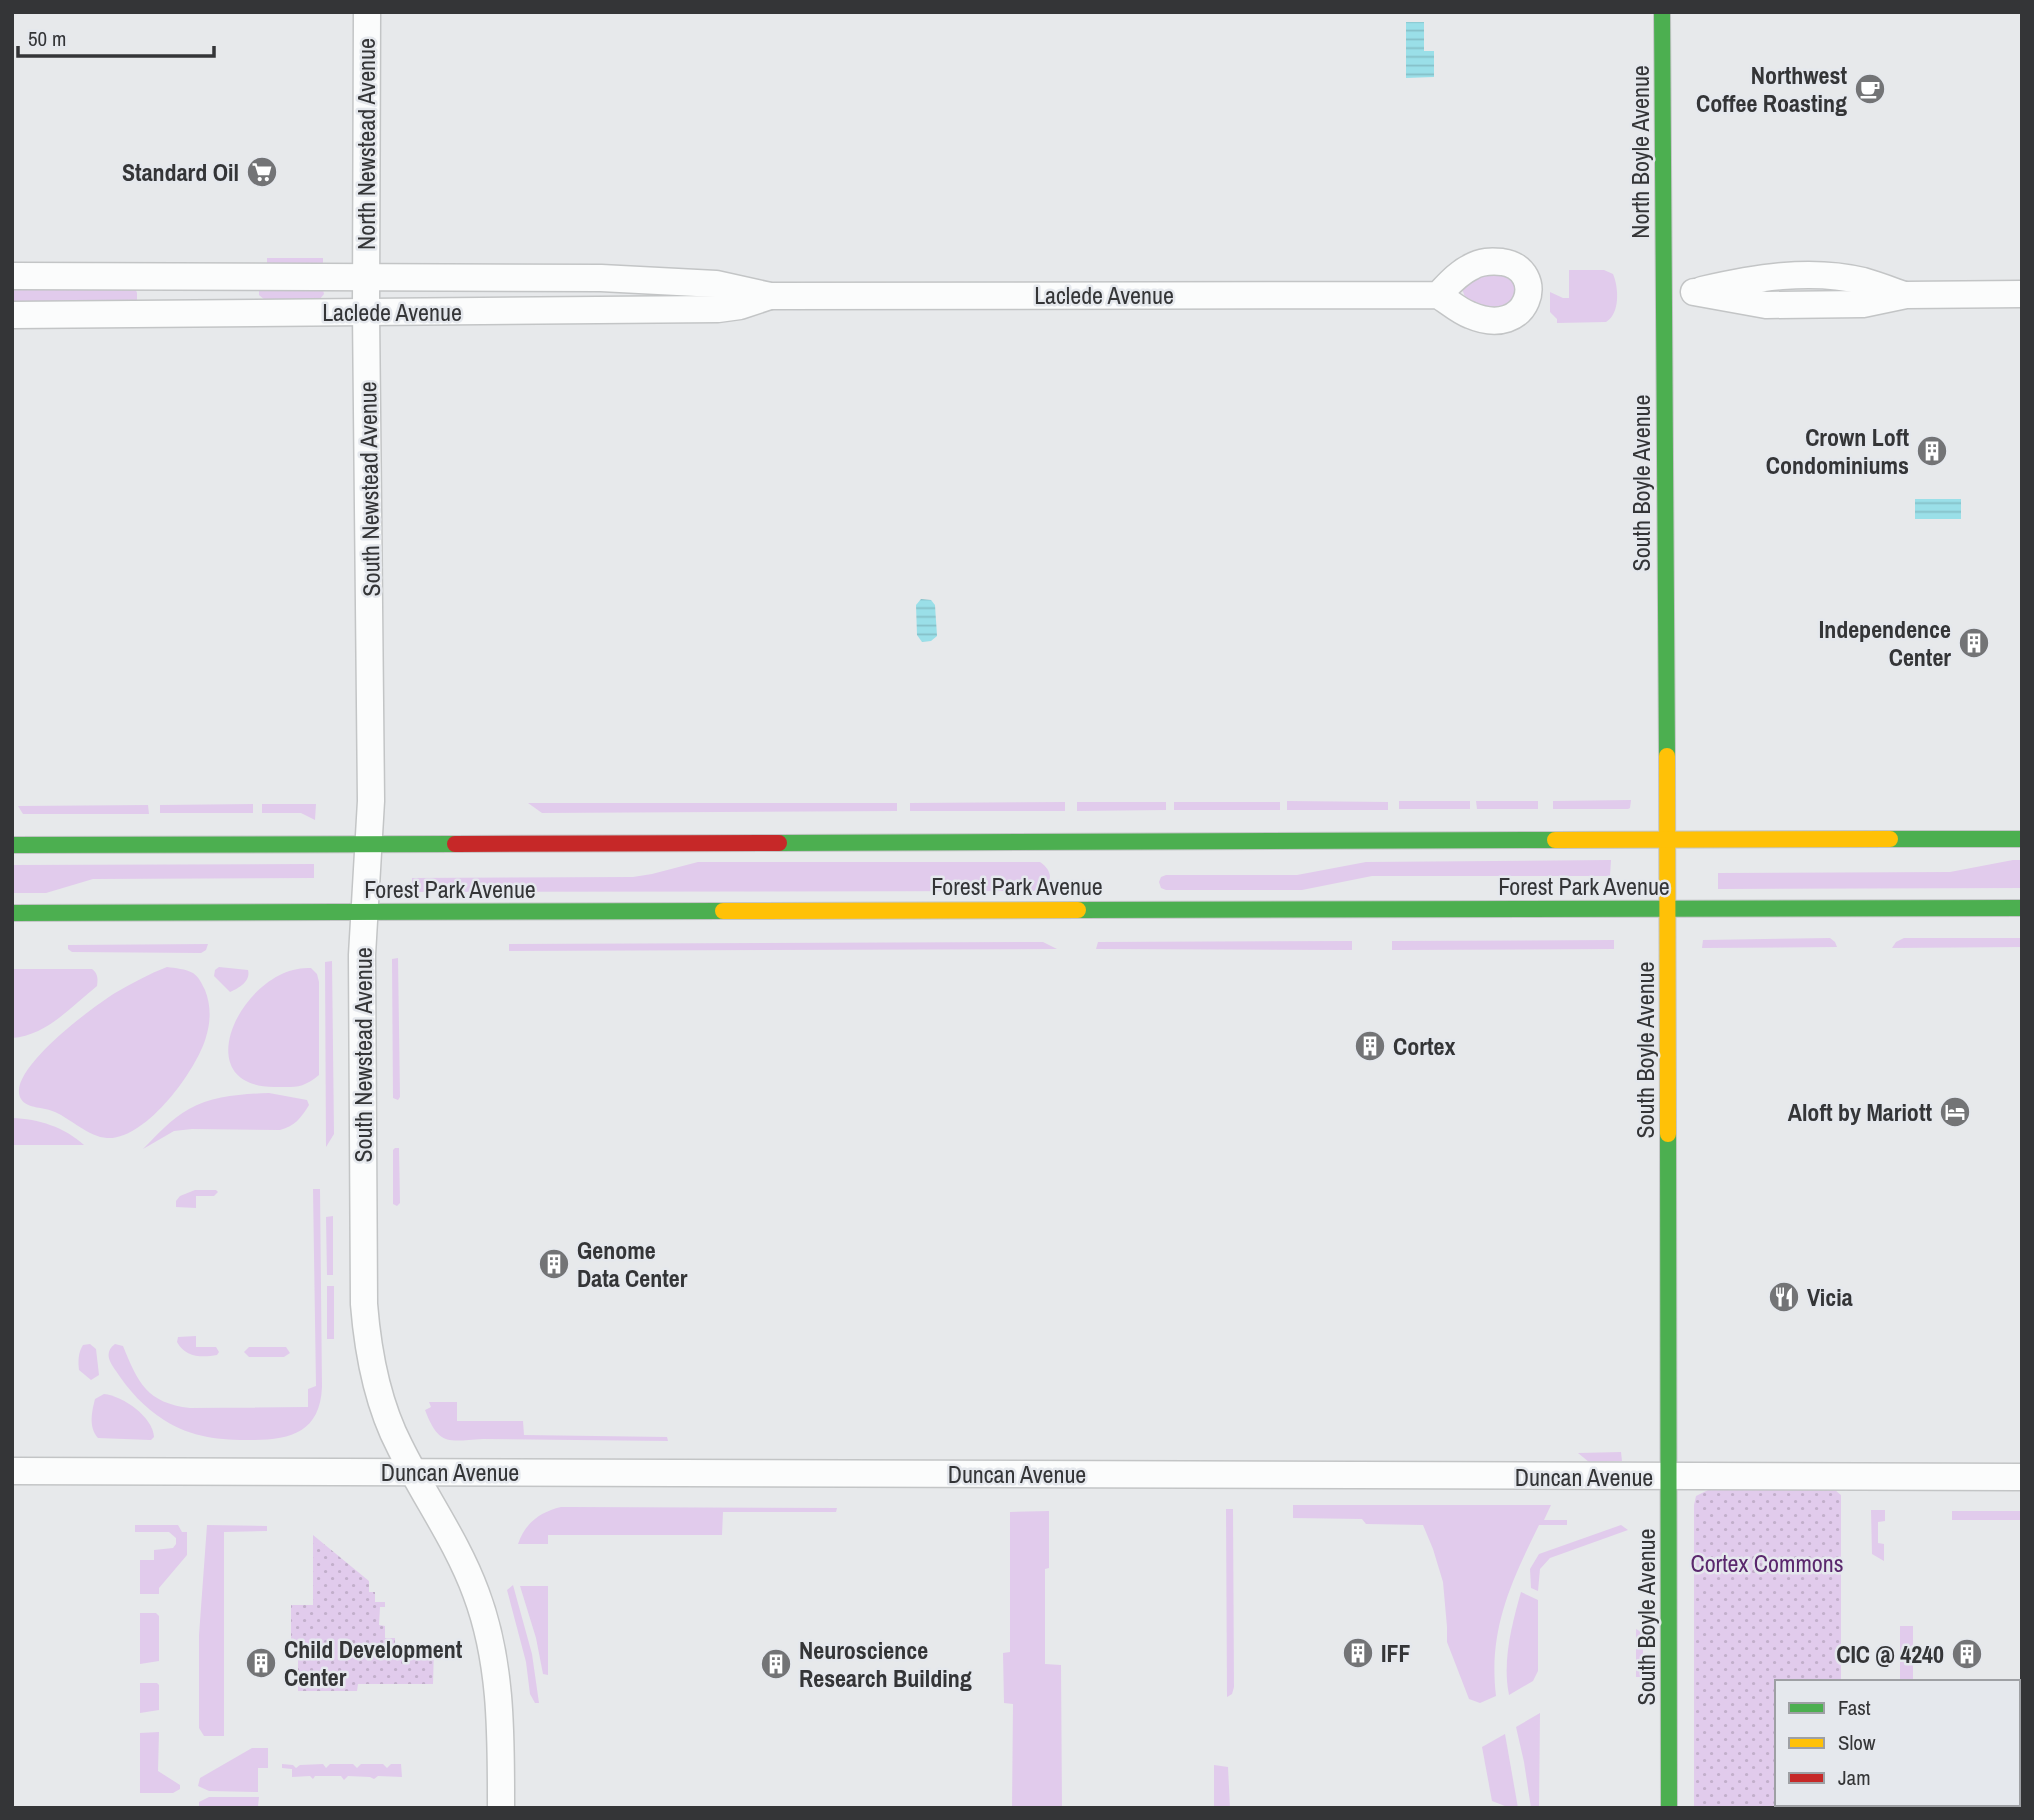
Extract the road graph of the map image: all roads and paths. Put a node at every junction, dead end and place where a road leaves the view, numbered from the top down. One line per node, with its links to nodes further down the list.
1 (367, 12): 4 (street, North Newstead Avenue)
2 (1662, 12): 5 (main road, North Boyle Avenue)
3 (12, 276): 4 (street, Laclede Avenue)
4 (366, 276): 8 (street, Laclede Avenue); 9 (street, South Newstead Avenue)
5 (1663, 292): 6 (street); 12 (main road, South Boyle Avenue)
6 (2022, 294)
7 (1438, 295): 8 (street, Laclede Avenue)
8 (770, 296): 9 (street, Laclede Avenue)
9 (366, 312): 10 (street, Laclede Avenue); 13 (street, South Newstead Avenue)
10 (12, 315)
11 (2022, 839): 12 (main road, Forest Park Avenue)
12 (1667, 841): 13 (main road, Forest Park Avenue); 16 (main road, South Boyle Avenue)
13 (369, 844): 14 (main road, Forest Park Avenue); 18 (street, South Newstead Avenue)
14 (12, 845)
15 (2022, 908): 16 (main road, Forest Park Avenue)
16 (1668, 909): 18 (main road, Forest Park Avenue); 21 (main road, South Boyle Avenue)
17 (12, 913): 18 (main road, Forest Park Avenue)
18 (364, 913): 20 (street, South Newstead Avenue)
19 (12, 1471): 20 (street, Duncan Avenue)
20 (413, 1472): 21 (street, Duncan Avenue); 23 (street, South Newstead Avenue)
21 (1669, 1477): 22 (street, Duncan Avenue); 24 (main road, South Boyle Avenue)
22 (2022, 1477)
23 (501, 1808)
24 (1669, 1808)

